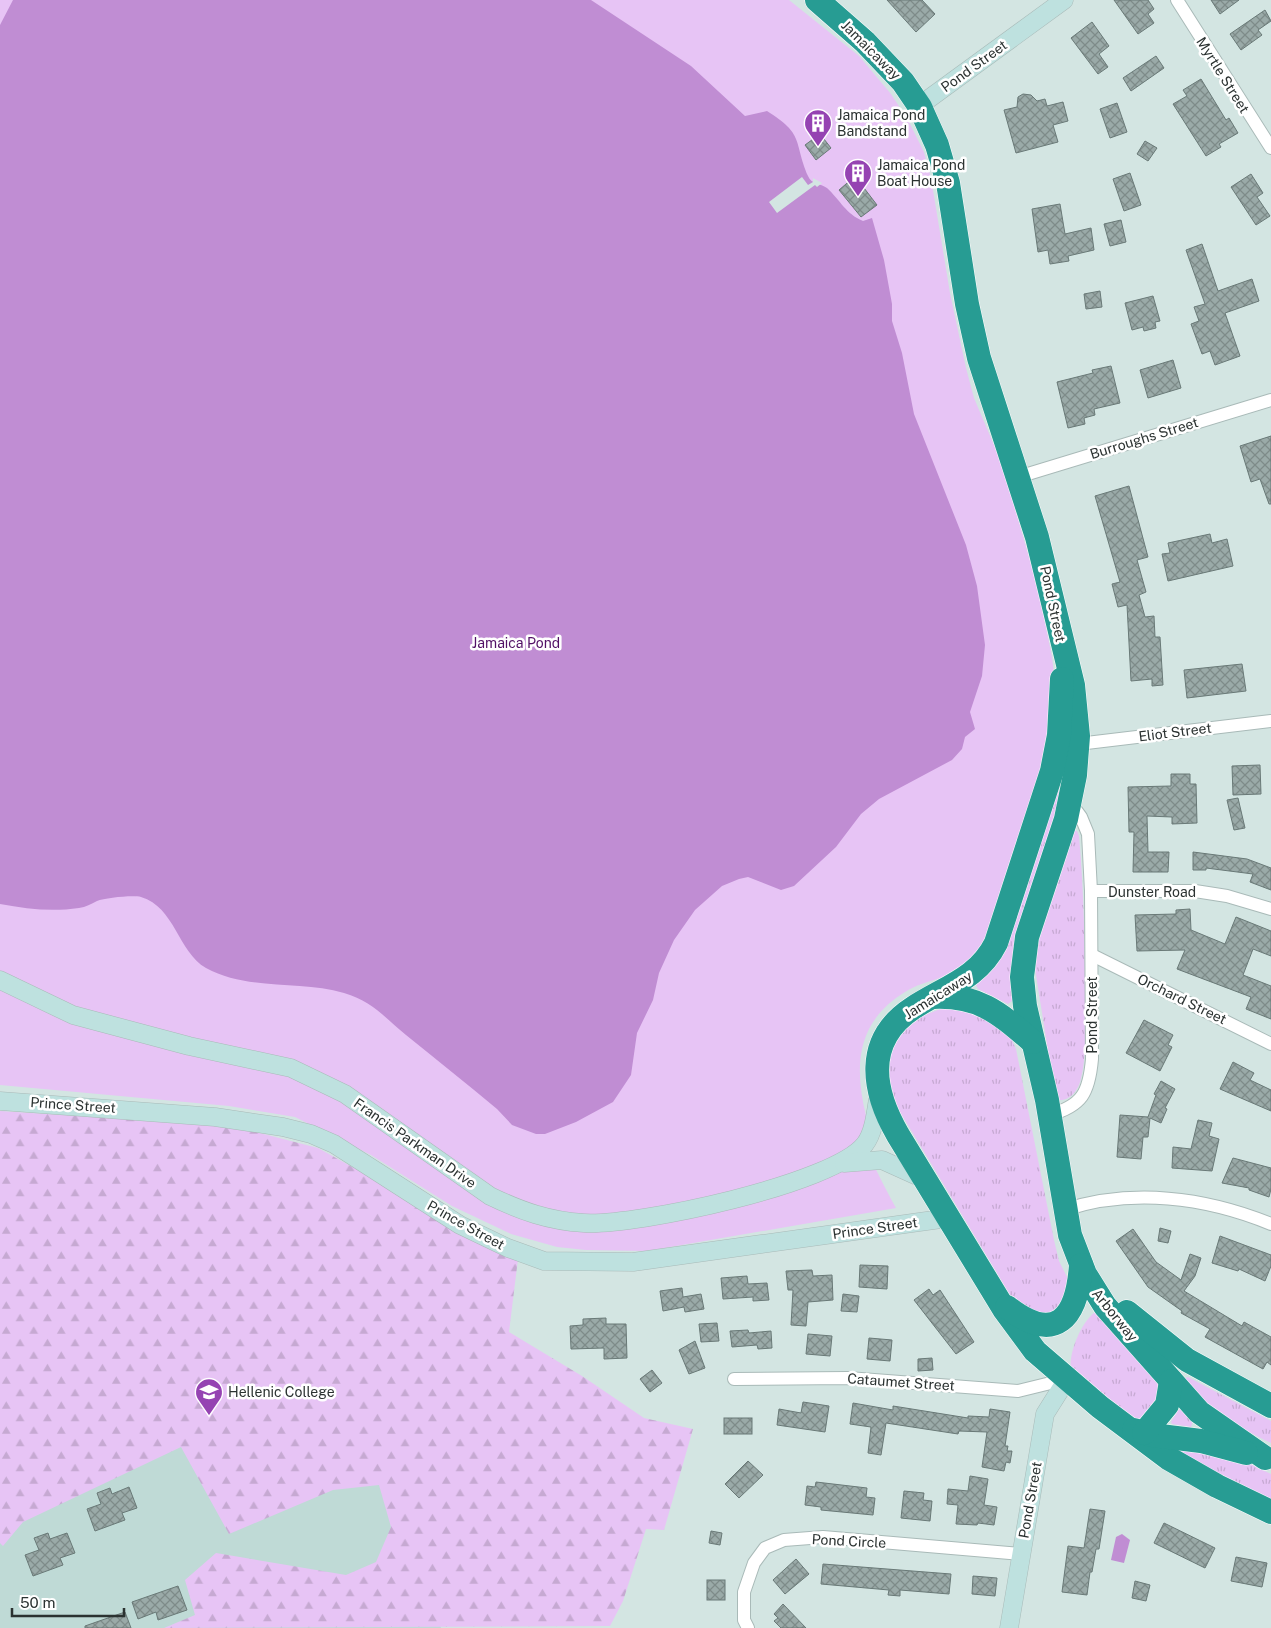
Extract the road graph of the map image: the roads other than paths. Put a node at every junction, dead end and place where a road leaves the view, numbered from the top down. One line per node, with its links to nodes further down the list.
1 (816, 0): 4 (highway, Jamaicaway)
2 (1064, 0): 4 (main road, Pond Street)
3 (1177, 0): 5 (street, Myrtle Street)
4 (919, 106): 7 (highway, Pond Street)
5 (1271, 148)
6 (1271, 400): 7 (street, Burroughs Street)
7 (1018, 477): 8 (highway, Pond Street)
8 (1061, 643): 10 (highway, Pond Street); 16 (highway, Jamaicaway)
9 (1271, 721): 10 (street, Eliot Street)
10 (1078, 744): 11 (highway, Pond Street)
11 (1070, 802): 12 (street, Pond Street); 17 (highway)
12 (1091, 891): 13 (street, Dunster Road); 14 (street, Pond Street)
13 (1271, 909)
14 (1092, 955): 18 (street, Orchard Street); 21 (street, Pond Street)
15 (0, 980): 22 (main road, Francis Parkman Drive)
16 (933, 997): 17 (highway); 19 (highway, Jamaicaway)
17 (1032, 1042): 21 (highway)
18 (1271, 1044)
19 (879, 1093): 22 (main road, Francis Parkman Drive); 23 (highway, Jamaicaway)
20 (0, 1101): 25 (main road, Prince Street)
21 (1049, 1115): 24 (highway)
22 (836, 1165): 23 (main road, Francis Parkman Drive)
23 (924, 1178): 25 (highway, Jamaicaway)
24 (1064, 1210): 26 (street); 27 (highway)
25 (948, 1218): 28 (highway, Arborway)
26 (1271, 1224)
27 (1081, 1265): 28 (highway); 31 (highway, Arborway); 32 (highway, Arborway)
28 (999, 1301): 30 (highway, Arborway)
29 (734, 1379): 30 (street, Cataumet Street)
30 (1067, 1379): 33 (highway, Arborway); 37 (main road, Pond Street)
31 (1171, 1381): 34 (highway); 35 (highway, Arborway)
32 (1271, 1406)
33 (1112, 1417): 34 (highway, Arborway); 36 (highway, Arborway)
34 (1144, 1433): 35 (highway, Arborway)
35 (1268, 1460)
36 (1271, 1512)
37 (1021, 1554): 38 (street, Pond Circle); 39 (main road, Pond Street)
38 (748, 1628)
39 (1010, 1628)

